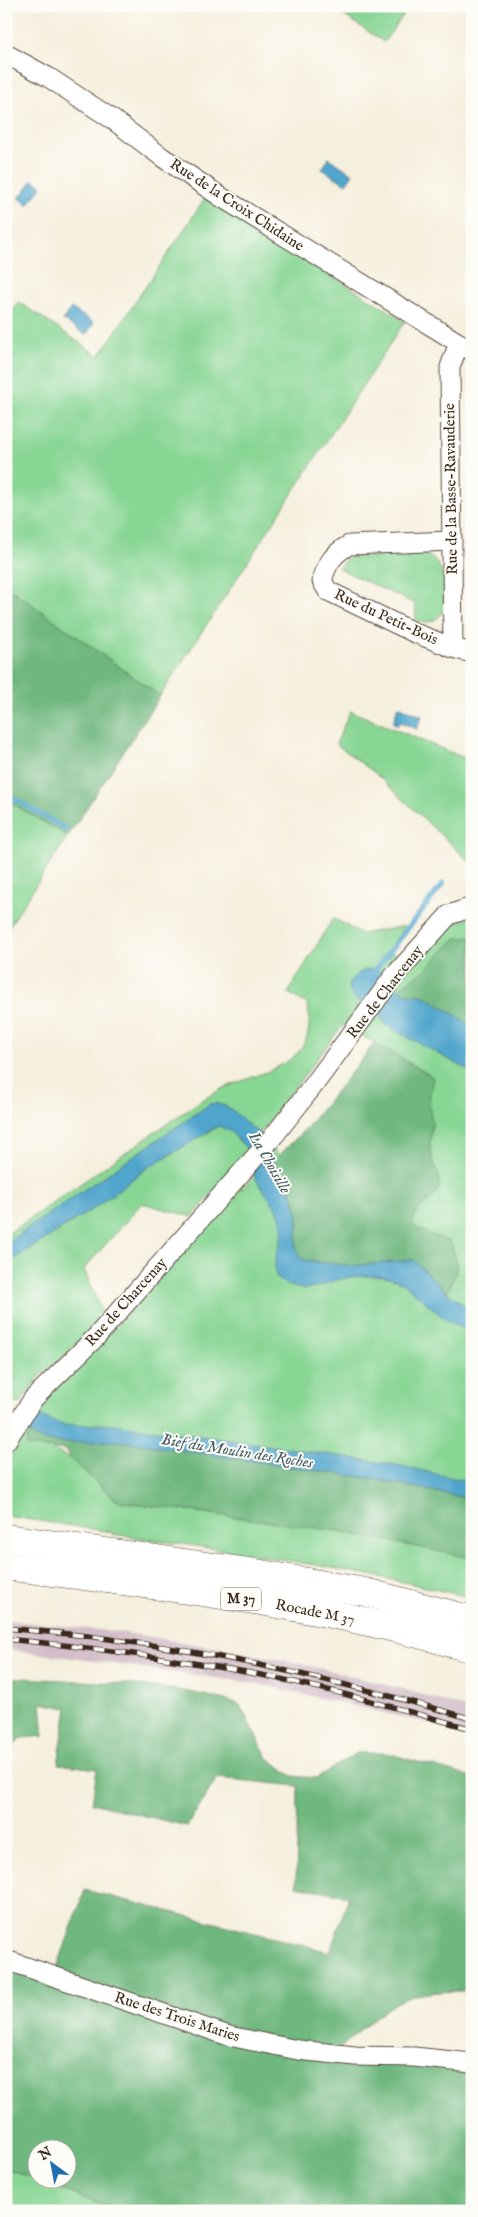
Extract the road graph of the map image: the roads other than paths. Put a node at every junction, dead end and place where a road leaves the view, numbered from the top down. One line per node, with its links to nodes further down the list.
1 (6, 54): 2 (street, Rue de la Croix Chidaine)
2 (465, 347): 3 (street, Rue de la Basse-Ravauderie)
3 (452, 541): 4 (street, Rue de la Basse-Ravauderie); 4 (street, Rue du Petit-Bois)
4 (453, 648): 5 (street)
5 (472, 653)
6 (472, 907): 7 (street, Rue de Charcenay)
7 (10, 1434)
8 (6, 1538): 10 (highway, Rocade M 37 / M 37)
9 (6, 1566): 11 (highway, Rocade M 37 / M 37)
10 (472, 1620)
11 (472, 1649)
12 (6, 1960): 13 (street, Rue des Trois Maries)
13 (472, 2063)

